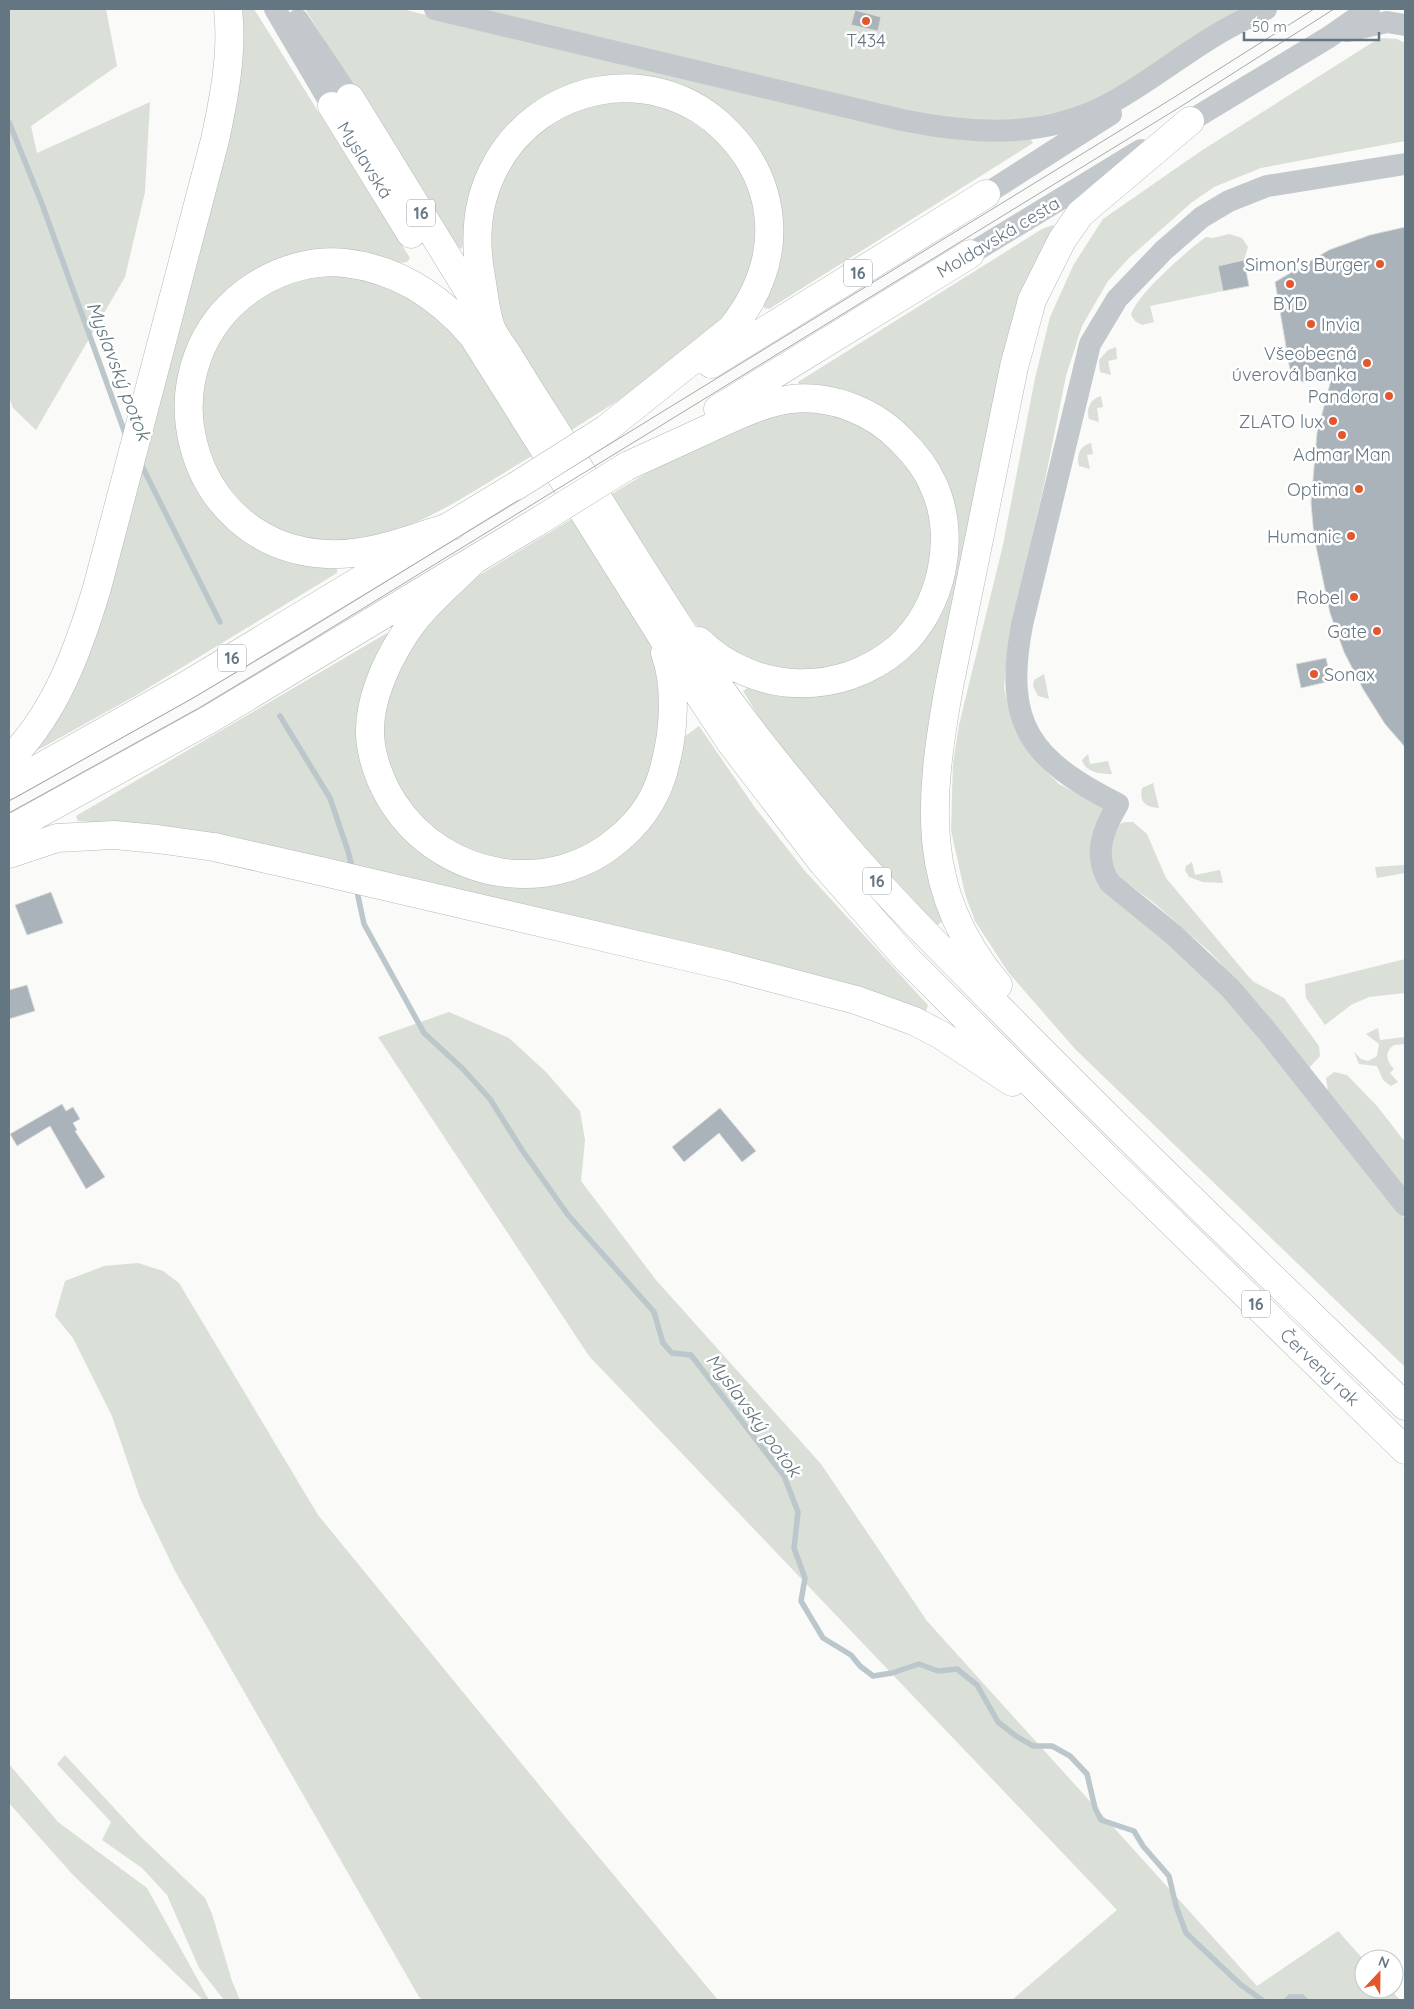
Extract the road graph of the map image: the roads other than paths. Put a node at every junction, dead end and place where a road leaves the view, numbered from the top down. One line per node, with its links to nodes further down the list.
1 (228, 9): 21 (highway)
2 (275, 9): 10 (street, Myslavská)
3 (290, 9): 10 (street, Myslavská)
4 (435, 9): 5 (street)
5 (1266, 9)
6 (1273, 9): 13 (street)
7 (1369, 9): 9 (street, Moldavská cesta)
8 (1405, 25): 9 (street)
9 (1329, 36): 11 (street, Moldavská cesta)
10 (341, 102): 15 (highway, Myslavská / 16)
11 (1190, 121): 14 (street, Moldavská cesta); 25 (highway)
12 (1400, 162): 27 (street)
13 (986, 194): 16 (highway, 16)
14 (970, 254): 17 (highway, Moldavská cesta / 16)
15 (482, 332): 16 (highway); 18 (highway); 20 (highway, 16)
16 (606, 429): 18 (highway, 16, bridge)
17 (627, 466): 19 (highway, 16, bridge); 20 (highway)
18 (452, 526): 22 (highway, 16)
19 (474, 560): 20 (highway); 23 (highway, 16)
20 (653, 605): 25 (highway, 16); 26 (highway, 16)
21 (9, 760)
22 (9, 784)
23 (9, 830)
24 (9, 854): 26 (highway)
25 (1126, 1136): 28 (highway, Červený rak / 16)
26 (1106, 1158): 29 (highway, Červený rak / 16)
27 (1405, 1206)
28 (1405, 1406)
29 (1405, 1450)

